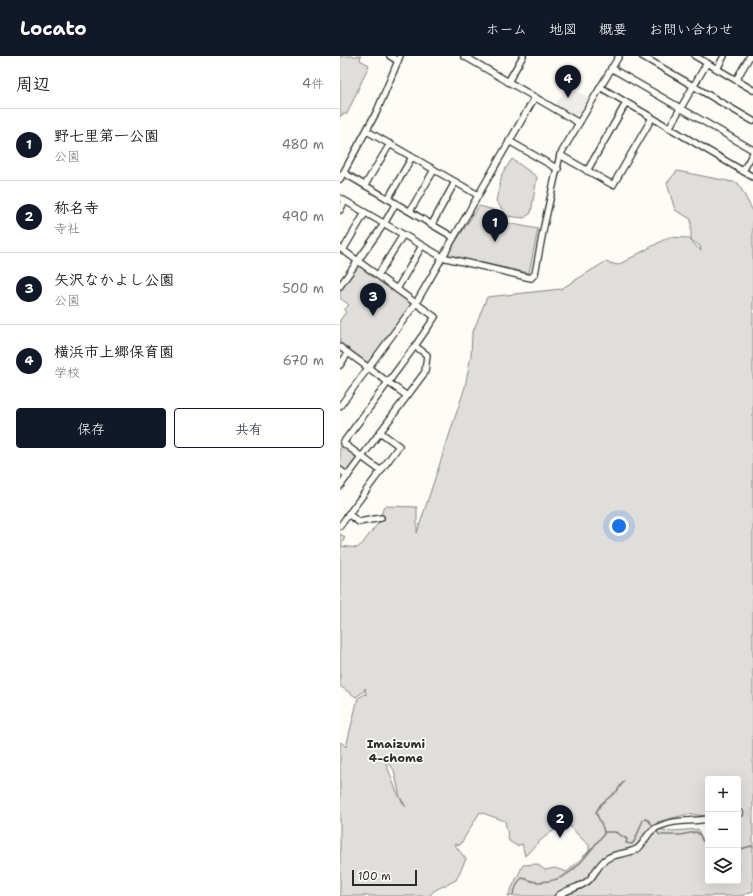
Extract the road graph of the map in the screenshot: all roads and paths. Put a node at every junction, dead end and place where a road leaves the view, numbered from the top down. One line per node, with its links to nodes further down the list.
1 (390, 56): 9 (street)
2 (464, 56): 14 (street)
3 (523, 56): 14 (street)
4 (618, 56): 11 (street)
5 (642, 56): 15 (street)
6 (696, 56): 10 (street)
7 (724, 56): 12 (street)
8 (750, 56): 13 (street)
9 (399, 58): 25 (street)
10 (707, 63): 12 (street); 15 (street)
11 (611, 68): 16 (street); 20 (street)
12 (717, 69): 13 (street)
13 (736, 80): 17 (street)
14 (508, 82): 18 (street)
15 (694, 86): 20 (street); 22 (street)
16 (600, 87): 19 (street); 23 (street)
17 (753, 90)
18 (535, 97): 23 (street); 26 (street)
19 (626, 103): 21 (street); 33 (street)
20 (680, 108): 24 (street); 28 (street)
21 (652, 118): 24 (street); 33 (street)
22 (753, 121)
23 (580, 123): 29 (street)
24 (669, 128): 34 (street)
25 (367, 131): 27 (street); 35 (street)
26 (509, 141): 31 (street); 40 (street)
27 (390, 144): 30 (street); 39 (street)
28 (753, 152): 34 (street)
29 (560, 155): 31 (street); 33 (street)
30 (412, 157): 32 (street); 41 (street)
31 (558, 169): 53 (street)
32 (434, 170): 38 (street); 45 (street)
33 (587, 171)
34 (743, 171): 36 (street)
35 (344, 173): 37 (street); 39 (street)
36 (753, 177)
37 (340, 179)
38 (456, 182): 40 (street); 48 (street)
39 (366, 186): 41 (street)
40 (478, 195): 50 (street)
41 (388, 199): 43 (street)
42 (343, 200): 44 (street); 46 (street)
43 (396, 203): 45 (street); 47 (street)
44 (340, 210)
45 (410, 211): 48 (street)
46 (365, 213): 47 (street); 52 (street)
47 (384, 224): 49 (street); 54 (street)
48 (432, 224): 50 (street)
49 (403, 235): 51 (street); 55 (street)
50 (454, 237): 53 (street)
51 (422, 246): 53 (street); 57 (street)
52 (341, 249): 54 (street)
53 (442, 257): 58 (street)
54 (358, 261): 55 (street); 56 (street)
55 (378, 275): 57 (street)
56 (340, 286)
57 (397, 289): 58 (street)
58 (416, 303): 59 (street); 63 (street)
59 (415, 346): 64 (street); 65 (street)
60 (340, 347): 61 (street)
61 (348, 353): 62 (street); 63 (street)
62 (340, 365)
63 (368, 368): 64 (street); 66 (street)
64 (388, 382): 65 (street); 68 (street)
65 (407, 396): 67 (street)
66 (340, 406)
67 (380, 432): 68 (street); 70 (street)
68 (361, 457): 70 (street); 71 (street)
69 (340, 470): 71 (street)
70 (381, 471): 73 (street)
71 (348, 476): 72 (street)
72 (340, 486)
73 (348, 514): 74 (street); 75 (street)
74 (382, 518)
75 (340, 526)
76 (705, 819): 77 (street)
77 (558, 896)

